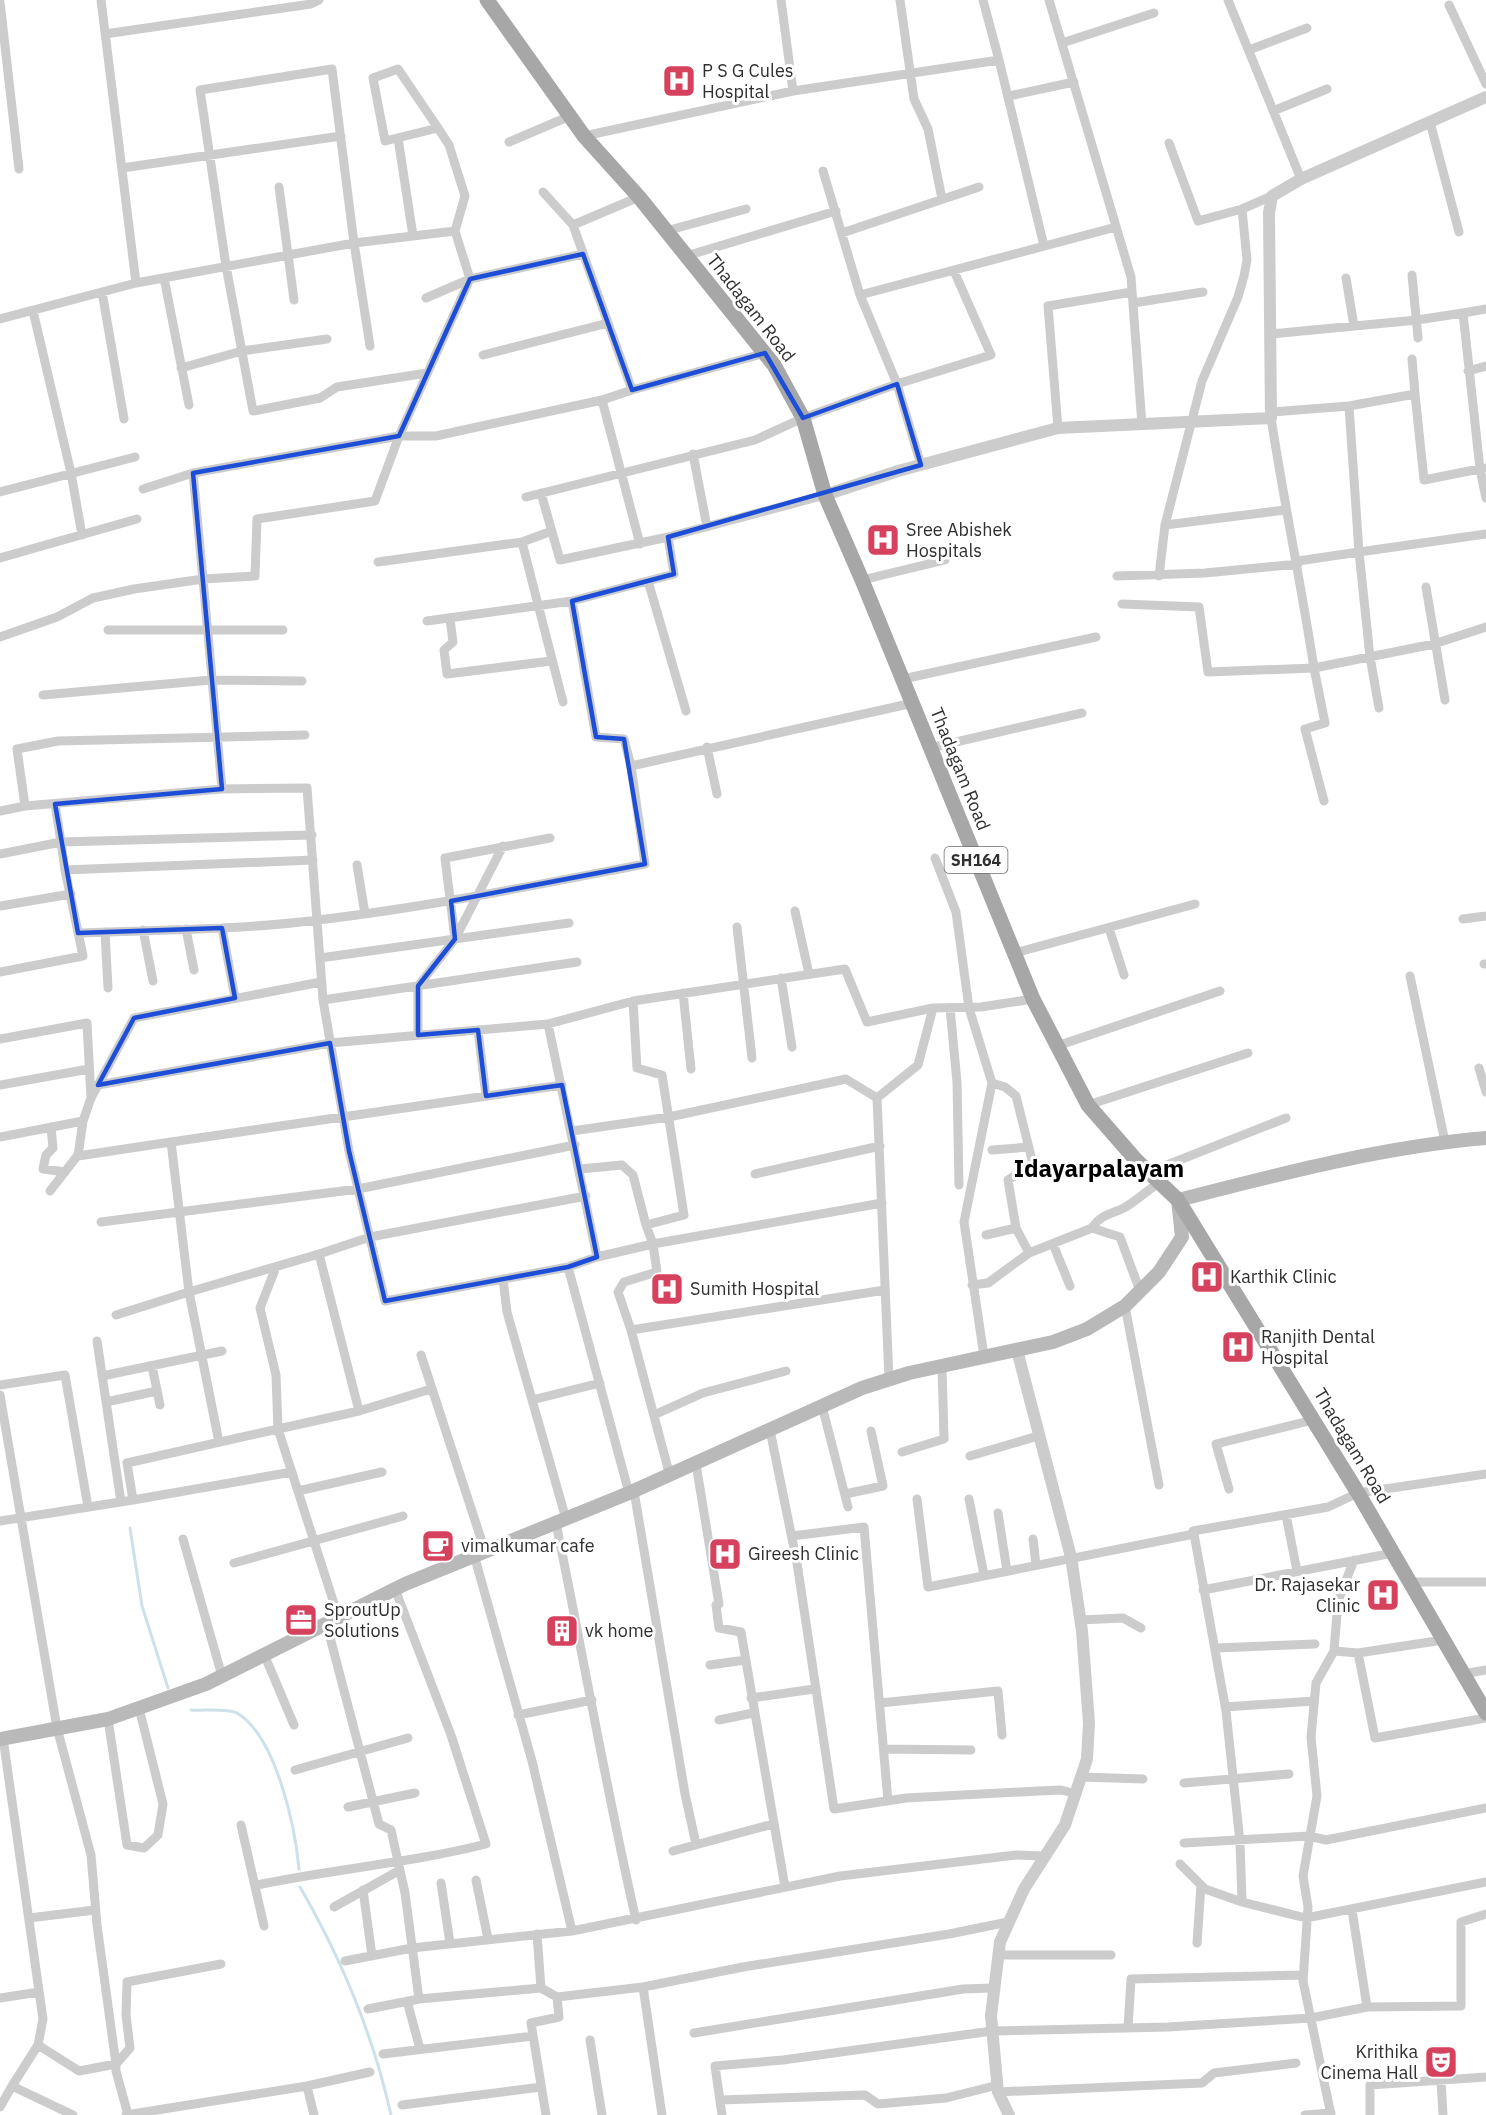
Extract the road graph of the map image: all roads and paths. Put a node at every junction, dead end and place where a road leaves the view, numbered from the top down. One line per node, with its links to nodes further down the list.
1 (101, 0): 13 (street)
2 (319, 0): 13 (street)
3 (487, 0): 25 (main road, Thadagam Road / SH164)
4 (781, 0): 21 (street)
5 (900, 0): 17 (street)
6 (983, 0): 16 (street)
7 (1049, 0): 14 (street)
8 (1228, 0): 15 (street)
9 (0, 2): 35 (street)
10 (1449, 5): 19 (street)
11 (1154, 13): 14 (street)
12 (1307, 27): 15 (street)
13 (105, 34): 34 (street)
14 (1062, 43): 18 (street)
15 (1249, 50): 24 (street)
16 (999, 60): 17 (street); 22 (street)
17 (910, 71): 21 (street); 43 (street)
18 (1074, 82): 22 (street); 48 (street)
19 (1486, 84)
20 (1327, 89): 24 (street)
21 (793, 91): 29 (street)
22 (1009, 96): 55 (street)
23 (1486, 97): 26 (street)
24 (1274, 111): 37 (street)
25 (570, 116): 29 (main road, Thadagam Road / SH164); 31 (street)
26 (1430, 122): 37 (street); 51 (street)
27 (438, 128): 30 (street); 30 (street); 49 (street)
28 (340, 136): 33 (street); 33 (street); 54 (street)
29 (584, 136): 42 (main road, Thadagam Road / SH164)
30 (398, 138): 53 (street)
31 (509, 142)
32 (1169, 143): 45 (street)
33 (209, 155): 34 (street); 59 (street)
34 (122, 168): 65 (street)
35 (19, 169)
36 (823, 171): 46 (street)
37 (1301, 179): 41 (street)
38 (279, 187): 57 (street)
39 (979, 187): 43 (street)
40 (543, 192): 47 (street)
41 (1272, 196): 45 (street); 80 (street)
42 (639, 197): 47 (street); 50 (main road, Thadagam Road / SH164)
43 (942, 199): 52 (street)
44 (746, 209): 50 (street)
45 (1242, 209): 101 (street)
46 (836, 211): 52 (street); 58 (street)
47 (573, 225): 56 (street)
48 (1116, 227): 55 (street); 67 (street)
49 (455, 231): 53 (street); 64 (street)
50 (666, 231): 58 (main road, Thadagam Road / SH164)
51 (1459, 232)
52 (842, 233): 69 (street)
53 (412, 236): 54 (street)
54 (354, 243): 57 (street); 83 (street)
55 (1044, 246): 60 (street)
56 (584, 254): 64 (street); 78 (street)
57 (290, 255): 59 (street); 71 (street)
58 (686, 256): 85 (main road, Thadagam Road / SH164)
59 (226, 266): 62 (street); 84 (street)
60 (954, 271): 69 (street); 92 (street)
61 (1412, 275): 77 (street)
62 (164, 278): 65 (street); 89 (street)
63 (1346, 278): 79 (street)
64 (470, 279): 70 (street); 91 (street)
65 (136, 283): 66 (street)
66 (102, 292): 74 (street); 100 (street)
67 (1132, 292): 72 (street); 103 (street)
68 (1203, 292): 72 (street)
69 (860, 295): 92 (street)
70 (426, 298)
71 (294, 300)
72 (1133, 303): 102 (street)
73 (1486, 309): 75 (street)
74 (33, 311): 76 (street); 109 (street)
75 (1463, 313): 77 (street); 90 (street)
76 (0, 319)
77 (1417, 320): 79 (street); 81 (street)
78 (608, 323): 86 (street); 93 (street)
79 (1354, 326): 80 (street)
80 (1271, 334): 98 (street)
81 (1419, 338)
82 (327, 339): 84 (street)
83 (370, 346)
84 (242, 351): 89 (street); 91 (street)
85 (765, 353): 93 (street); 99 (main road, Thadagam Road / SH164)
86 (483, 355)
87 (1412, 359): 94 (street)
88 (1486, 366): 90 (street)
89 (182, 368): 96 (street)
90 (1468, 371): 108 (street)
91 (427, 373): 104 (street)
92 (897, 384): 99 (street); 107 (street)
93 (632, 390): 95 (street)
94 (1415, 394): 97 (street); 108 (street)
95 (602, 400): 104 (street); 111 (street)
96 (189, 405)
97 (1349, 406): 98 (street); 128 (street)
98 (1272, 415): 101 (street); 118 (street)
99 (803, 418): 105 (street); 115 (main road, Thadagam Road / SH164)
100 (124, 420)
101 (1193, 421): 102 (street); 120 (street)
102 (1142, 425): 103 (street)
103 (1058, 428): 107 (street)
104 (399, 436): 110 (street); 135 (street)
105 (693, 454): 111 (street); 121 (street)
106 (135, 456): 109 (street)
107 (921, 465): 115 (street)
108 (1483, 468): 117 (street)
109 (71, 473): 113 (street); 124 (street)
110 (193, 473): 112 (street); 135 (street)
111 (623, 474): 114 (street); 127 (street)
112 (143, 489)
113 (0, 492)
114 (541, 493): 116 (street); 122 (street)
115 (825, 495): 121 (street); 136 (main road, Thadagam Road / SH164)
116 (526, 497)
117 (1486, 498)
118 (1285, 510): 120 (street); 132 (street)
119 (137, 519): 124 (street)
120 (1165, 525): 134 (street)
121 (706, 527): 125 (street)
122 (552, 531): 126 (street); 127 (street)
123 (1486, 534): 128 (street)
124 (82, 535): 129 (street)
125 (668, 537): 127 (street); 137 (street)
126 (522, 542): 131 (street); 141 (street)
127 (640, 544)
128 (1359, 552): 132 (street); 151 (street)
129 (0, 558)
130 (945, 560): 136 (street)
131 (378, 562)
132 (1298, 563): 134 (street); 153 (street)
133 (1117, 576): 134 (street)
134 (1159, 576)
135 (203, 579): 147 (street); 148 (street)
136 (862, 580): 154 (main road, Thadagam Road / SH164)
137 (648, 581): 139 (street); 162 (street)
138 (1426, 587): 150 (street)
139 (572, 601): 141 (street); 168 (street)
140 (1122, 604): 153 (street)
141 (537, 608): 142 (street); 152 (street)
142 (450, 619): 143 (street); 152 (street)
143 (427, 621)
144 (1486, 627): 150 (street)
145 (108, 630): 147 (street)
146 (283, 630): 147 (street)
147 (207, 631): 155 (street)
148 (0, 637)
149 (1096, 637): 154 (street)
150 (1434, 644): 151 (street); 158 (street)
151 (1370, 657): 153 (street); 161 (street)
152 (551, 661): 159 (street)
153 (1314, 668): 171 (street)
154 (903, 679): 160 (main road, Thadagam Road / SH164)
155 (211, 680): 156 (street); 157 (street); 165 (street)
156 (302, 681)
157 (43, 694)
158 (1445, 700)
159 (563, 702)
160 (913, 703): 166 (street); 167 (main road, Thadagam Road / SH164)
161 (1379, 708)
162 (686, 711)
163 (1082, 713): 167 (street)
164 (305, 735): 165 (street)
165 (217, 738): 169 (street); 173 (street)
166 (707, 747): 168 (street); 170 (street)
167 (930, 748): 203 (main road, Thadagam Road / SH164)
168 (631, 765): 185 (street)
169 (222, 789): 172 (street); 175 (street)
170 (717, 794)
171 (1324, 801)
172 (55, 804): 173 (street); 177 (street)
173 (25, 806): 174 (street)
174 (0, 811)
175 (312, 835): 177 (street); 181 (street)
176 (550, 837): 178 (street)
177 (61, 842): 179 (street); 183 (street)
178 (503, 846): 185 (street); 186 (street)
179 (0, 854)
180 (935, 858): 225 (street)
181 (314, 861): 183 (street); 193 (street)
182 (357, 866): 190 (street)
183 (65, 870): 184 (street)
184 (70, 894): 188 (street); 201 (street)
185 (477, 897): 186 (street); 202 (street)
186 (451, 901): 190 (street); 202 (street)
187 (1195, 904): 197 (street)
188 (0, 906)
189 (795, 911): 208 (street)
190 (365, 914): 193 (street)
191 (1486, 916): 192 (street)
192 (1463, 919)
193 (317, 921): 196 (street); 204 (street)
194 (569, 923): 202 (street)
195 (737, 927): 214 (street)
196 (222, 928): 198 (street); 219 (street)
197 (1109, 928): 203 (street); 209 (street)
198 (186, 929): 199 (street); 206 (street)
199 (143, 930): 200 (street); 212 (street)
200 (105, 932): 201 (street); 216 (street)
201 (78, 933): 207 (street)
202 (455, 939): 204 (street); 215 (street)
203 (1014, 953): 220 (main road, Thadagam Road / SH164)
204 (320, 958): 213 (street)
205 (577, 962): 215 (street)
206 (194, 970)
207 (0, 972)
208 (809, 974): 211 (street); 223 (street)
209 (1124, 975)
210 (1410, 976): 256 (street)
211 (781, 978): 214 (street); 232 (street)
212 (153, 981)
213 (321, 982): 219 (street); 221 (street)
214 (744, 984): 218 (street); 234 (street)
215 (418, 986): 221 (street); 228 (street)
216 (108, 988)
217 (1221, 991): 231 (street)
218 (683, 993): 222 (street); 237 (street)
219 (235, 998): 240 (street)
220 (1033, 999): 225 (street); 231 (main road, Thadagam Road / SH164)
221 (322, 1000): 230 (street)
222 (633, 1001): 226 (street); 248 (street)
223 (933, 1008): 224 (street); 245 (street)
224 (950, 1008): 225 (street); 266 (street)
225 (969, 1008): 238 (street)
226 (548, 1024): 227 (street); 241 (street)
227 (478, 1030): 228 (street); 243 (street)
228 (418, 1035): 230 (street)
229 (0, 1039): 236 (street)
230 (330, 1043): 240 (street); 247 (street)
231 (1057, 1046): 246 (main road, Thadagam Road / SH164)
232 (792, 1047)
233 (1248, 1053): 246 (street)
234 (752, 1058)
235 (1479, 1068): 242 (street)
236 (89, 1069): 239 (street); 244 (street)
237 (691, 1069)
238 (992, 1083): 259 (street); 287 (street)
239 (0, 1085)
240 (98, 1085): 244 (street)
241 (562, 1085): 243 (street); 252 (street)
242 (1486, 1092)
243 (486, 1096): 247 (street)
244 (91, 1098): 250 (street)
245 (878, 1098): 248 (street); 258 (street)
246 (1088, 1105): 265 (main road, Thadagam Road / SH164)
247 (343, 1117): 255 (street); 267 (street)
248 (669, 1117): 252 (street); 274 (street)
249 (1286, 1118): 265 (street)
250 (83, 1121): 251 (street); 261 (street)
251 (51, 1127): 253 (street); 263 (street)
252 (572, 1131): 257 (street)
253 (0, 1137)
254 (1486, 1138): 256 (main road)
255 (171, 1142): 261 (street); 272 (street)
256 (1445, 1142): 270 (main road)
257 (575, 1145): 262 (street); 267 (street)
258 (879, 1146): 264 (street); 271 (street)
259 (1029, 1147): 260 (street); 275 (street)
260 (992, 1150)
261 (78, 1155): 263 (street)
262 (580, 1169): 269 (street); 274 (street)
263 (65, 1172): 268 (street)
264 (754, 1174)
265 (1154, 1177): 270 (main road, Thadagam Road / SH164); 276 (street)
266 (959, 1185)
267 (358, 1189): 272 (street); 278 (street)
268 (50, 1191)
269 (586, 1196): 278 (street); 283 (street)
270 (1178, 1200): 290 (main road); 317 (main road, Thadagam Road / SH164)
271 (882, 1203): 279 (street); 289 (street)
272 (181, 1212): 273 (street); 291 (street)
273 (101, 1222)
274 (646, 1225): 279 (street)
275 (1016, 1228): 277 (street); 281 (street)
276 (1092, 1228): 280 (street); 290 (street)
277 (986, 1235)
278 (370, 1237): 282 (street); 286 (street)
279 (652, 1244): 283 (street); 294 (street)
280 (1053, 1244): 281 (street); 288 (street)
281 (1029, 1253): 287 (street)
282 (319, 1254): 284 (street); 315 (street)
283 (597, 1257): 285 (street)
284 (276, 1267): 291 (street); 318 (street)
285 (568, 1267): 286 (street); 306 (street)
286 (503, 1279): 311 (street)
287 (972, 1285): 300 (street)
288 (1070, 1286)
289 (885, 1290): 294 (street); 305 (street)
290 (1140, 1291): 292 (main road)
291 (189, 1292): 293 (street); 299 (street)
292 (1125, 1306): 296 (main road); 330 (street)
293 (116, 1315)
294 (631, 1330): 316 (street)
295 (97, 1341): 304 (street)
296 (1017, 1350): 300 (main road); 321 (street)
297 (222, 1351): 299 (street)
298 (422, 1355): 308 (street)
299 (201, 1356): 301 (street); 322 (street)
300 (984, 1356): 302 (main road)
301 (152, 1366): 304 (street); 309 (street)
302 (942, 1366): 305 (main road); 323 (street)
303 (786, 1371): 316 (street)
304 (102, 1376): 312 (street)
305 (889, 1379): 314 (main road)
306 (600, 1383): 311 (street); 333 (street)
307 (0, 1385): 340 (street)
308 (431, 1389): 315 (street); 354 (street)
309 (157, 1391): 312 (street); 313 (street)
310 (0, 1395): 345 (street)
311 (532, 1400): 347 (street)
312 (106, 1402): 339 (street)
313 (160, 1405)
314 (822, 1406): 319 (main road); 335 (street)
315 (359, 1411): 318 (street)
316 (654, 1415): 329 (street)
317 (1313, 1420): 331 (street); 334 (main road, Thadagam Road / SH164)
318 (278, 1429): 322 (street); 326 (street)
319 (770, 1430): 325 (main road); 349 (street)
320 (871, 1431): 335 (street)
321 (1038, 1436): 324 (street); 355 (street)
322 (219, 1442): 338 (street)
323 (902, 1452)
324 (970, 1456)
325 (696, 1464): 329 (main road); 375 (street)
326 (292, 1472): 332 (street); 338 (street)
327 (381, 1472): 332 (street)
328 (1486, 1474): 334 (street)
329 (670, 1476): 333 (main road)
330 (1159, 1485)
331 (1229, 1489)
332 (298, 1491): 352 (street)
333 (632, 1492): 347 (main road); 417 (street)
334 (1358, 1493): 343 (street); 353 (main road, Thadagam Road / SH164)
335 (845, 1494): 341 (street)
336 (917, 1499): 361 (street)
337 (969, 1499): 361 (street)
338 (133, 1500): 339 (street)
339 (121, 1502): 340 (street)
340 (88, 1507): 345 (street)
341 (848, 1507)
342 (998, 1514): 359 (street)
343 (1286, 1515): 348 (street); 360 (street)
344 (403, 1516): 352 (street)
345 (22, 1518): 346 (street); 393 (street)
346 (0, 1521)
347 (561, 1521): 354 (main road); 382 (street)
348 (1194, 1534): 355 (street); 365 (street)
349 (792, 1536): 380 (street); 384 (street)
350 (183, 1539): 379 (street)
351 (1033, 1539): 358 (street)
352 (314, 1542): 357 (street); 366 (street)
353 (1393, 1552): 356 (street); 362 (main road, Thadagam Road / SH164)
354 (480, 1553): 364 (main road); 389 (street)
355 (1071, 1557): 358 (street); 367 (street)
356 (1354, 1560): 360 (street); 372 (street)
357 (234, 1563)
358 (1036, 1564): 359 (street)
359 (1007, 1570): 361 (street)
360 (1297, 1571): 365 (street)
361 (984, 1575)
362 (1410, 1582): 363 (street); 369 (main road, Thadagam Road / SH164)
363 (1486, 1582)
364 (395, 1589): 366 (main road); 421 (street)
365 (1203, 1590): 371 (street)
366 (332, 1619): 374 (main road); 399 (street)
367 (1080, 1620): 368 (street); 402 (street)
368 (1141, 1628)
369 (1443, 1640): 373 (street); 378 (main road, Thadagam Road / SH164)
370 (1315, 1644): 371 (street)
371 (1216, 1648): 385 (street)
372 (1334, 1651): 373 (street); 383 (street)
373 (1358, 1653): 387 (street)
374 (264, 1654): 379 (main road); 392 (street)
375 (745, 1660): 376 (street); 381 (street)
376 (710, 1665)
377 (1486, 1670): 378 (street)
378 (1463, 1674): 387 (main road, Thadagam Road / SH164)
379 (222, 1676): 386 (main road)
380 (814, 1689): 381 (street); 408 (street)
381 (751, 1698): 388 (street)
382 (592, 1700): 389 (street); 436 (street)
383 (1314, 1701): 385 (street); 414 (street)
384 (880, 1703): 394 (street); 397 (street)
385 (1225, 1707): 404 (street)
386 (139, 1708): 390 (main road); 390 (street)
387 (1484, 1708)
388 (753, 1713): 391 (street); 412 (street)
389 (518, 1715): 439 (street)
390 (108, 1719): 393 (main road)
391 (719, 1720)
392 (294, 1725)
393 (57, 1728): 395 (main road); 431 (street)
394 (1002, 1735)
395 (2, 1738): 434 (street)
396 (408, 1738): 399 (street)
397 (884, 1749): 398 (street); 408 (street)
398 (971, 1750)
399 (360, 1751): 400 (street); 409 (street)
400 (295, 1770)
401 (1289, 1774): 404 (street)
402 (1082, 1777): 403 (street); 407 (street)
403 (1143, 1779)
404 (1233, 1779): 405 (street); 415 (street)
405 (1184, 1783)
406 (415, 1793): 409 (street)
407 (1077, 1794): 408 (street); 419 (street)
408 (888, 1801)
409 (373, 1802): 410 (street); 421 (street)
410 (348, 1807)
411 (1486, 1808): 414 (street)
412 (773, 1824): 417 (street); 427 (street)
413 (242, 1825): 425 (street)
414 (1309, 1836): 415 (street); 435 (street)
415 (1240, 1842): 416 (street); 429 (street)
416 (1184, 1843)
417 (696, 1844): 418 (street)
418 (673, 1851)
419 (1043, 1856): 427 (street); 437 (street)
420 (1180, 1864): 426 (street)
421 (399, 1865): 425 (street); 428 (street); 444 (street)
422 (476, 1880): 441 (street)
423 (1486, 1882): 432 (street)
424 (441, 1883): 442 (street)
425 (256, 1885): 438 (street)
426 (1201, 1885): 429 (street); 443 (street)
427 (785, 1887): 436 (street)
428 (363, 1890): 430 (street); 447 (street)
429 (1242, 1902): 435 (street)
430 (334, 1907)
431 (95, 1910): 434 (street); 471 (street)
432 (1352, 1910): 435 (street); 459 (street)
433 (1486, 1914): 459 (street)
434 (29, 1918): 454 (street)
435 (1306, 1918): 450 (street)
436 (636, 1920): 439 (street)
437 (1008, 1922): 445 (street); 451 (street)
438 (264, 1926)
439 (572, 1931): 440 (street)
440 (537, 1934): 441 (street); 452 (street)
441 (488, 1939): 442 (street)
442 (450, 1943): 444 (street)
443 (1197, 1943)
444 (412, 1948): 447 (street); 457 (street)
445 (998, 1955): 446 (street); 453 (street)
446 (1111, 1955)
447 (372, 1956): 448 (street)
448 (345, 1961)
449 (221, 1964): 471 (street)
450 (1303, 1975): 461 (street); 462 (street)
451 (643, 1987): 455 (street); 488 (street)
452 (541, 1988): 455 (street); 457 (street)
453 (993, 1988): 463 (street); 464 (street)
454 (39, 1992): 456 (street); 467 (street)
455 (557, 1997): 465 (street)
456 (0, 1998)
457 (419, 1998): 458 (street)
458 (407, 2001): 460 (street); 468 (street)
459 (1367, 2007): 461 (street)
460 (369, 2009)
461 (1311, 2018): 462 (street); 482 (street)
462 (1128, 2028): 463 (street)
463 (992, 2031): 478 (street); 479 (street)
464 (694, 2033)
465 (533, 2036): 468 (street); 477 (street)
466 (590, 2040): 487 (street)
467 (38, 2046): 471 (street); 475 (street)
468 (420, 2049): 469 (street)
469 (383, 2054)
470 (1296, 2063): 478 (street)
471 (116, 2064): 484 (street)
472 (370, 2072): 476 (street)
473 (1486, 2077): 474 (street)
474 (1441, 2082): 492 (street); 493 (street)
475 (12, 2086): 481 (street); 483 (street)
476 (308, 2086): 484 (street); 485 (street)
477 (541, 2088): 480 (street); 486 (street)
478 (998, 2089): 479 (street); 490 (street)
479 (720, 2100): 489 (street)
480 (402, 2106)
481 (0, 2107)
482 (1331, 2114): 491 (street)
483 (73, 2115)
484 (127, 2115)
485 (314, 2115)
486 (546, 2115)
487 (602, 2115)
488 (662, 2115)
489 (722, 2115)
490 (1009, 2115)
491 (1305, 2115)
492 (1370, 2115)
493 (1443, 2115)

